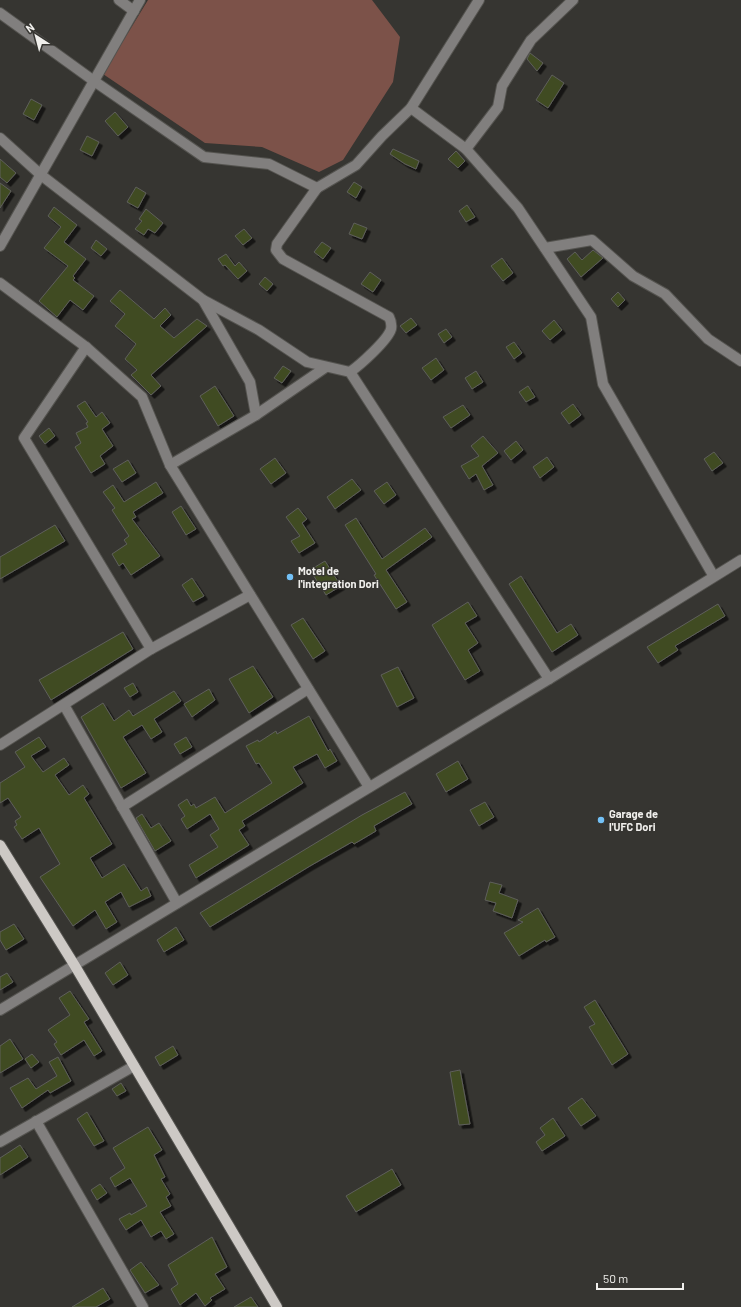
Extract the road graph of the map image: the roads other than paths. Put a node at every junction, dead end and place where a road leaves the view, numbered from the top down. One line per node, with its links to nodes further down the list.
1 (119, 0): 5 (street)
2 (140, 0): 5 (street)
3 (479, 0): 8 (street)
4 (573, 0): 10 (street)
5 (134, 11): 7 (street)
6 (0, 13): 7 (street)
7 (94, 81): 11 (street); 12 (street)
8 (411, 108): 10 (street); 12 (street)
9 (0, 138): 11 (street)
10 (466, 149): 14 (street)
11 (41, 175): 13 (street); 16 (street)
12 (317, 188): 20 (street)
13 (0, 246)
14 (545, 248): 18 (street); 24 (street)
15 (0, 284): 17 (street)
16 (203, 300): 19 (street); 21 (street)
17 (86, 347): 22 (street); 26 (street)
18 (741, 361)
19 (326, 367): 20 (street); 21 (street)
20 (350, 372): 27 (street)
21 (256, 415): 22 (street)
22 (170, 465): 25 (street)
23 (741, 560): 24 (street)
24 (714, 576): 27 (street)
25 (250, 595): 26 (street); 28 (street)
26 (151, 649): 29 (street)
27 (549, 679): 31 (street)
28 (308, 689): 31 (street); 32 (street)
29 (64, 705): 30 (street); 32 (street)
30 (0, 745)
31 (369, 787): 34 (street)
32 (122, 807): 34 (street)
33 (0, 844): 35 (main road)
34 (178, 903): 35 (street)
35 (75, 966): 36 (street); 37 (main road)
36 (0, 1010)
37 (134, 1066): 38 (street); 41 (main road)
38 (36, 1121): 39 (street); 40 (street)
39 (0, 1142)
40 (143, 1307)
41 (277, 1307)

